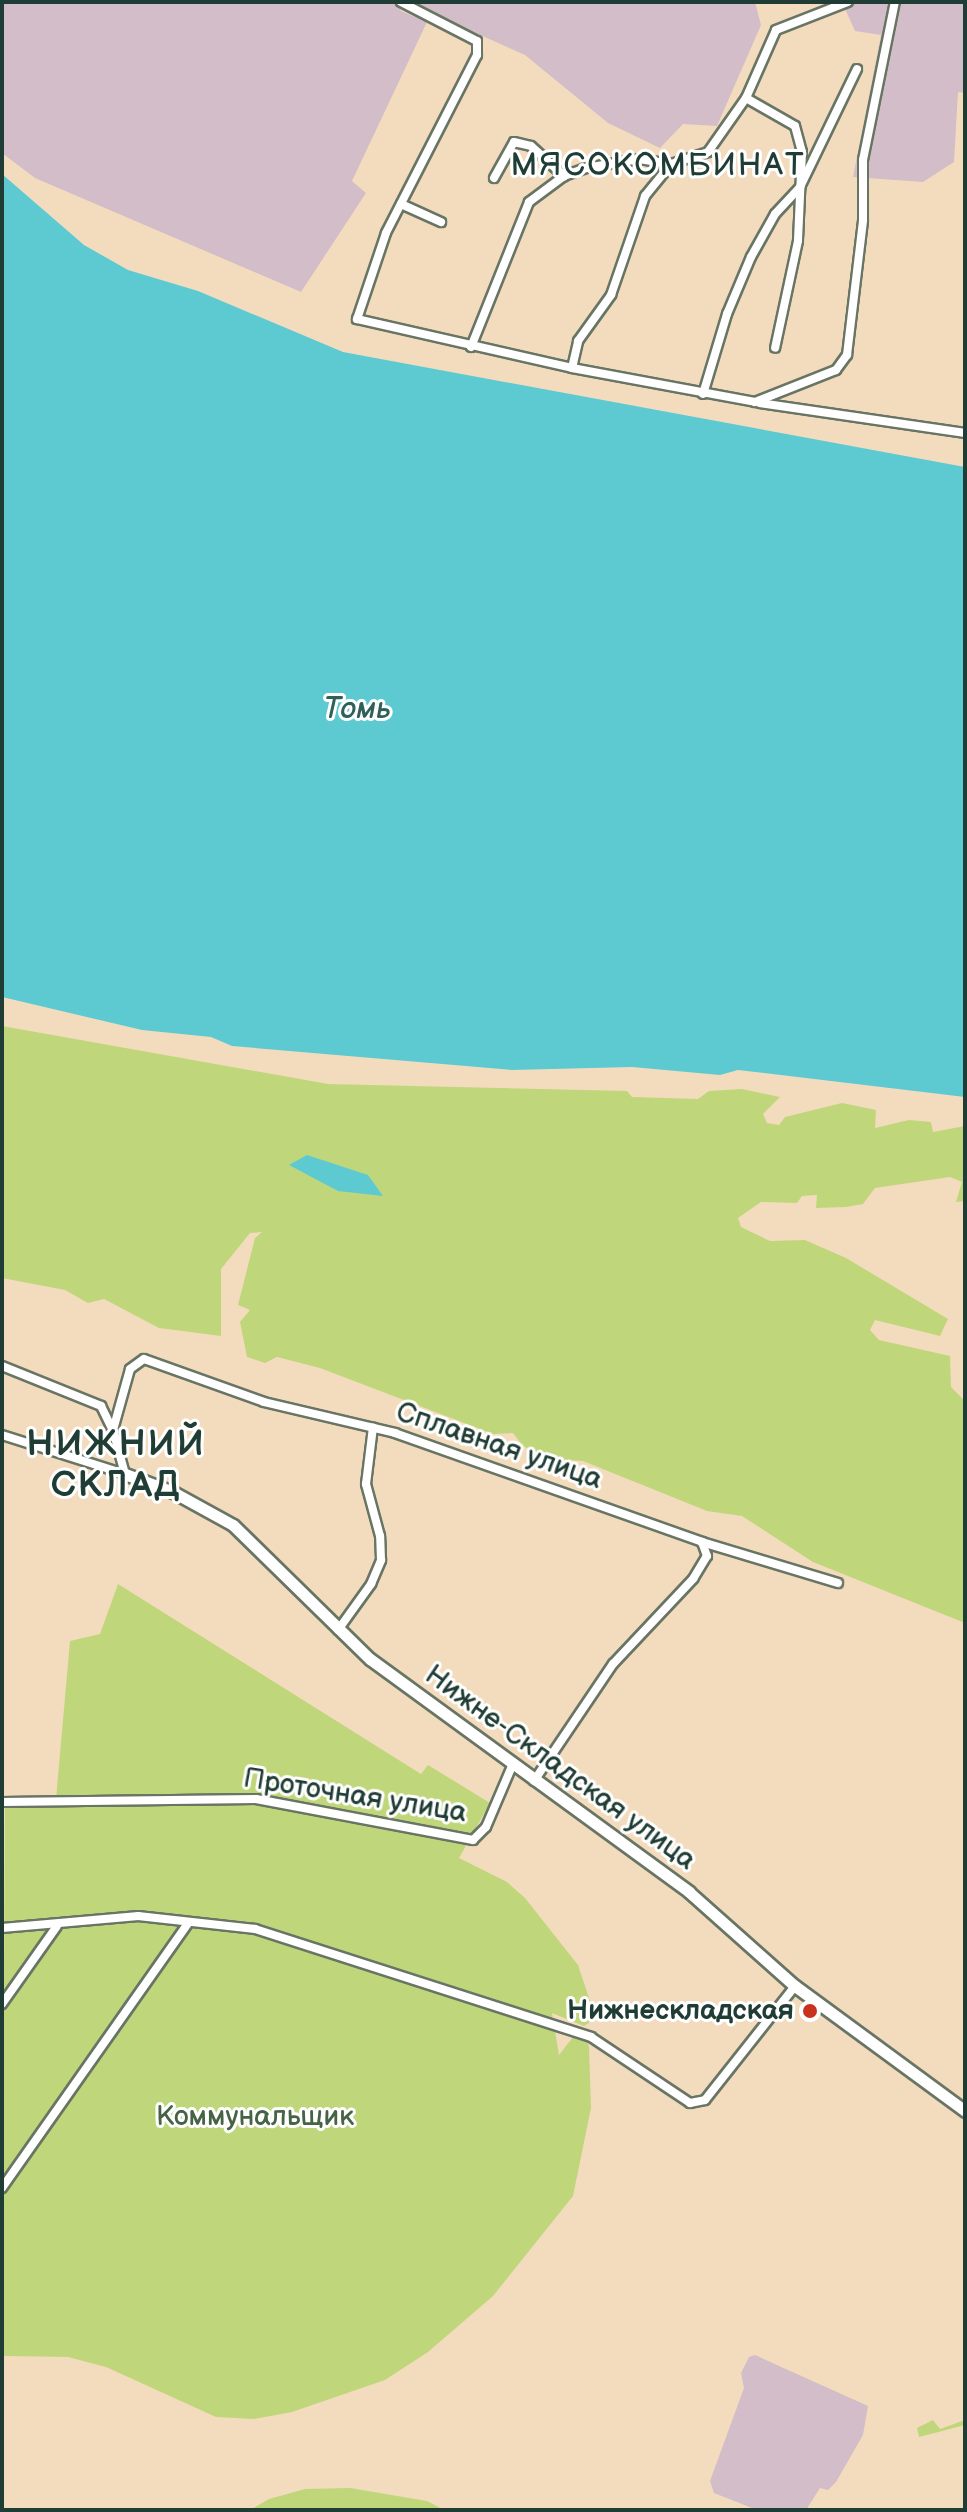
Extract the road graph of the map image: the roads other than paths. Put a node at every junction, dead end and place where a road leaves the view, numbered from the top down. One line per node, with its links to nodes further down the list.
1 (401, 2): 10 (street)
2 (848, 2): 5 (street)
3 (895, 2): 16 (street)
4 (857, 69): 9 (street)
5 (746, 98): 6 (street); 9 (street)
6 (671, 164): 7 (street); 14 (street)
7 (564, 176): 8 (street); 12 (street)
8 (494, 178)
9 (800, 187): 13 (street); 15 (street)
10 (401, 204): 11 (street); 12 (street)
11 (441, 222)
12 (471, 347): 14 (street)
13 (775, 348)
14 (572, 368): 15 (street)
15 (703, 394): 16 (street)
16 (755, 402): 17 (street)
17 (965, 433)
18 (2, 1366): 20 (street)
19 (373, 1427): 20 (street, Сплавная улица); 23 (street, Сплавная улица); 25 (street)
20 (113, 1430): 22 (street)
21 (2, 1435): 22 (street)
22 (125, 1474): 25 (street, Нижне-Складская улица)
23 (702, 1542): 24 (street, Сплавная улица); 27 (street)
24 (838, 1583)
25 (338, 1630): 26 (street, Нижне-Складская улица)
26 (512, 1766): 27 (street, Нижне-Складская улица); 28 (street, Проточная улица)
27 (533, 1781): 32 (street, Нижне-Складская улица)
28 (2, 1802)
29 (188, 1923): 30 (street); 32 (street); 35 (street)
30 (57, 1926): 31 (street); 33 (street)
31 (2, 1928)
32 (795, 1986): 34 (street, Нижне-Складская улица)
33 (2, 2004)
34 (965, 2111)
35 (2, 2188)

